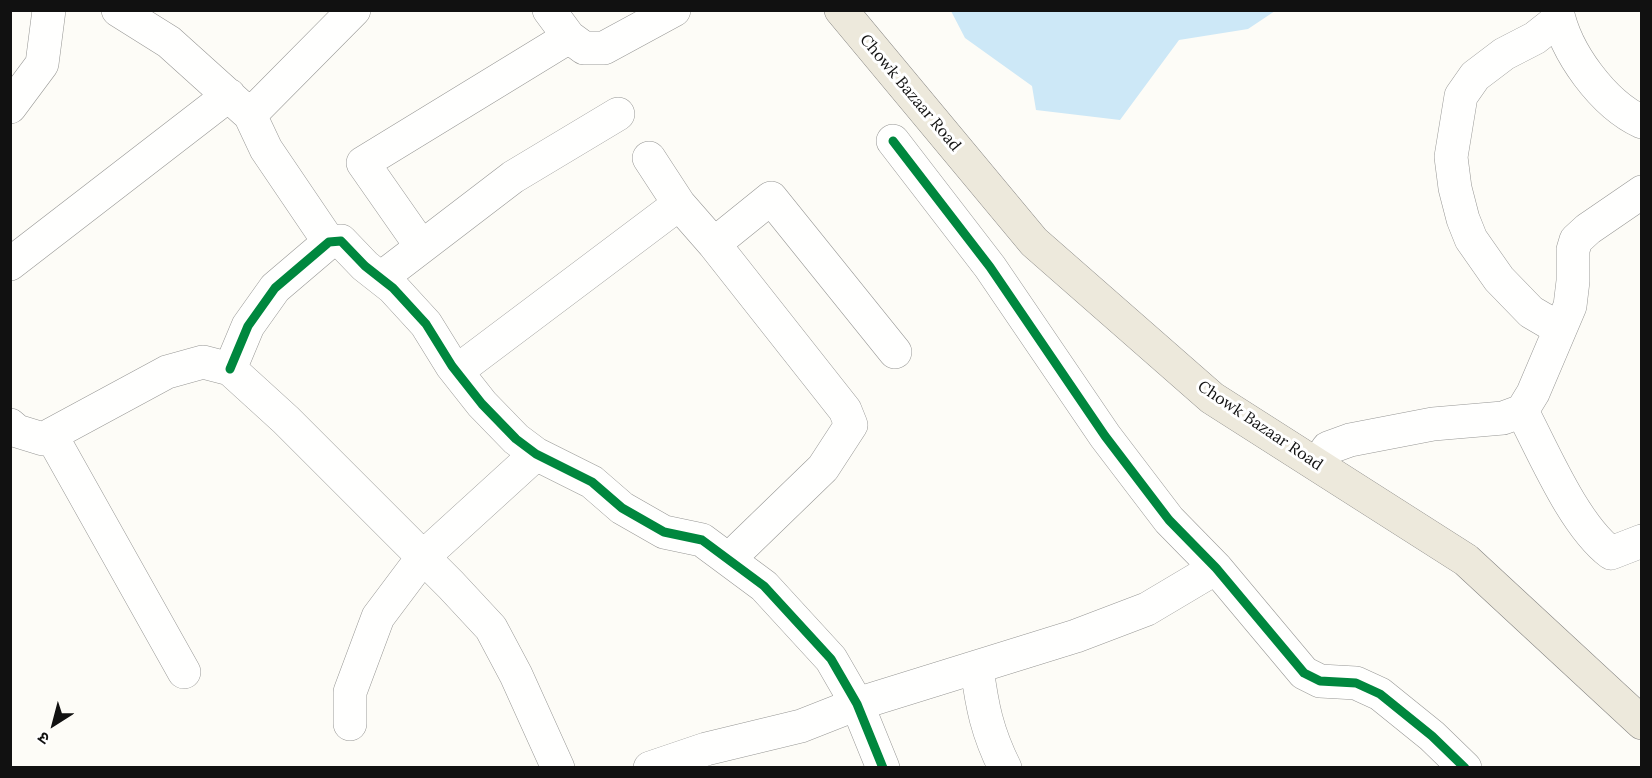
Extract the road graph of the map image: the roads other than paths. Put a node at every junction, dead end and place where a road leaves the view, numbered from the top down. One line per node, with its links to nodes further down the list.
1 (49, 10): 10 (street)
2 (118, 10): 9 (street)
3 (354, 10): 9 (street)
4 (549, 10): 8 (street)
5 (674, 10): 8 (street)
6 (842, 10): 29 (main road, Chowk Bazaar Road)
7 (1558, 15): 12 (street); 22 (street)
8 (569, 37): 19 (street)
9 (240, 105): 17 (street); 20 (street)
10 (10, 107)
11 (618, 114): 19 (street)
12 (1641, 122)
13 (893, 141): 33 (street)
14 (649, 158): 16 (street)
15 (1641, 192): 22 (street)
16 (679, 204): 18 (street); 25 (street)
17 (329, 242): 21 (street); 24 (street)
18 (714, 244): 23 (street); 32 (street)
19 (422, 246): 21 (street)
20 (10, 264)
21 (381, 278): 25 (street)
22 (1560, 329): 26 (street)
23 (895, 352)
24 (230, 369): 27 (street); 31 (street)
25 (457, 371): 28 (street)
26 (1522, 411): 29 (street); 30 (street)
27 (26, 437): 35 (street)
28 (536, 454): 31 (street); 32 (street)
29 (1317, 464): 37 (main road, Chowk Bazaar Road)
30 (1641, 541)
31 (423, 557): 38 (street); 39 (street)
32 (729, 559): 36 (street)
33 (1216, 568): 34 (street); 43 (street)
34 (977, 668): 36 (street); 42 (street)
35 (184, 672)
36 (857, 704): 40 (street); 41 (street)
37 (1641, 723)
38 (350, 724)
39 (558, 768)
40 (650, 768)
41 (883, 768)
42 (1005, 768)
43 (1466, 768)

